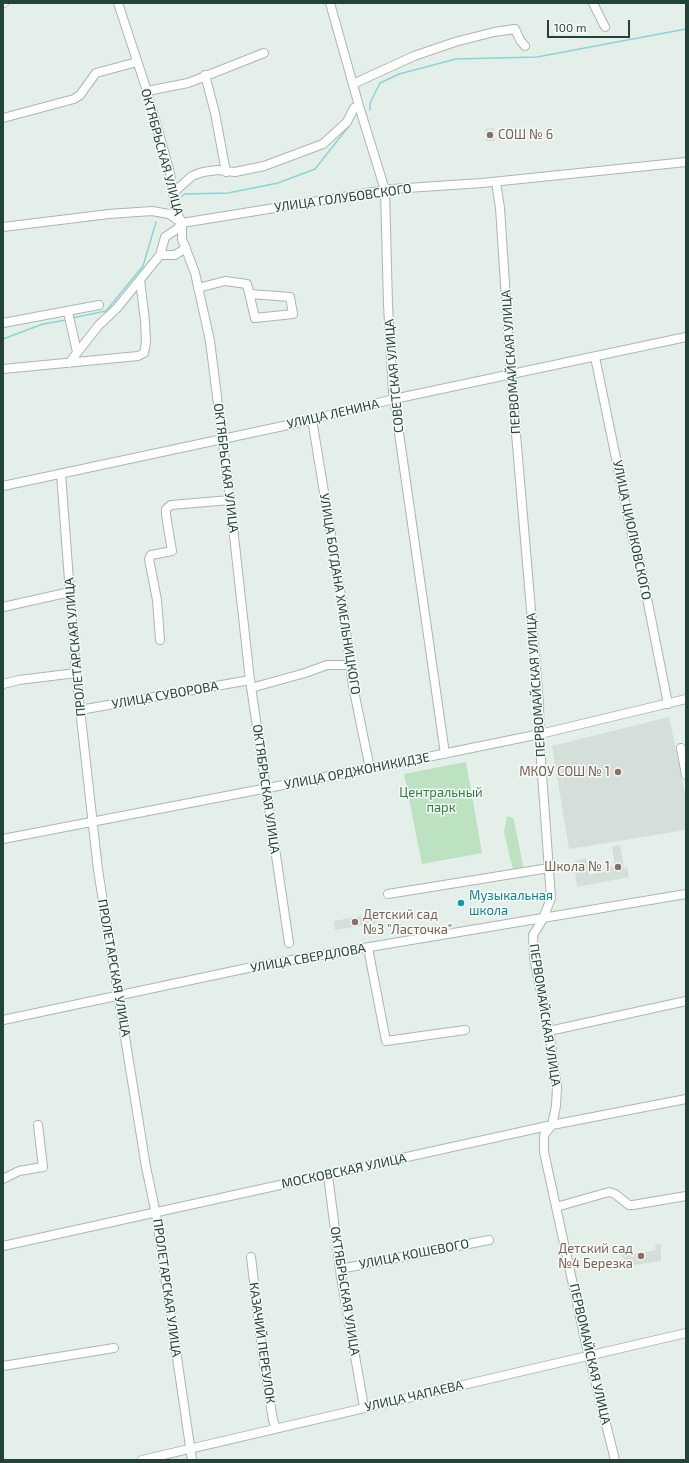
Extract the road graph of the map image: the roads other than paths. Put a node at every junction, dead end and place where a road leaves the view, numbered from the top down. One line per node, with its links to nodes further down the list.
1 (118, 3): 7 (street, ОКТЯБРЬСКАЯ УЛИЦА)
2 (330, 3): 9 (street, СОВЕТСКАЯ УЛИЦА)
3 (593, 3): 4 (street)
4 (605, 27)
5 (525, 46): 9 (street)
6 (264, 53): 8 (street)
7 (138, 62): 10 (street, ОКТЯБРЬСКАЯ УЛИЦА); 12 (street)
8 (204, 75): 10 (street); 14 (street)
9 (353, 84): 11 (street, СОВЕТСКАЯ УЛИЦА)
10 (147, 91): 17 (street, ОКТЯБРЬСКАЯ УЛИЦА)
11 (359, 106): 14 (street); 16 (street, СОВЕТСКАЯ УЛИЦА)
12 (3, 118)
13 (686, 162): 15 (street, УЛИЦА ГОЛУБОВСКОГО)
14 (222, 171): 17 (street)
15 (496, 182): 16 (street, УЛИЦА ГОЛУБОВСКОГО); 33 (street, ПЕРВОМАЙСКАЯ УЛИЦА)
16 (385, 190): 18 (street, УЛИЦА ГОЛУБОВСКОГО); 34 (street, СОВЕТСКАЯ УЛИЦА)
17 (173, 193): 18 (street, ОКТЯБРЬСКАЯ УЛИЦА)
18 (182, 222): 19 (street); 20 (street, ОКТЯБРЬСКАЯ УЛИЦА); 21 (street)
19 (3, 227)
20 (186, 248): 21 (street); 23 (street, ОКТЯБРЬСКАЯ УЛИЦА)
21 (160, 255): 22 (street)
22 (140, 280): 29 (street); 31 (street)
23 (198, 288): 24 (street); 36 (street, ОКТЯБРЬСКАЯ УЛИЦА)
24 (250, 294): 24 (street)
25 (99, 305): 26 (street)
26 (68, 312): 27 (street); 29 (street)
27 (3, 323)
28 (686, 337): 30 (street, УЛИЦА ЛЕНИНА)
29 (77, 352): 31 (street)
30 (595, 357): 33 (street, УЛИЦА ЛЕНИНА); 48 (street, УЛИЦА ЦИОЛКОВСКОГО)
31 (69, 363): 32 (street)
32 (3, 369)
33 (511, 375): 34 (street, УЛИЦА ЛЕНИНА); 50 (street, ПЕРВОМАЙСКАЯ УЛИЦА)
34 (394, 399): 35 (street, УЛИЦА ЛЕНИНА); 52 (street, СОВЕТСКАЯ УЛИЦА)
35 (312, 419): 36 (street, УЛИЦА ЛЕНИНА); 43 (street, УЛИЦА БОГДАНА ХМЕЛЬНИЦКОГО)
36 (222, 438): 37 (street, УЛИЦА ЛЕНИНА); 39 (street, ОКТЯБРЬСКАЯ УЛИЦА)
37 (61, 474): 38 (street, УЛИЦА ЛЕНИНА); 40 (street, ПРОЛЕТАРСКАЯ УЛИЦА)
38 (3, 486)
39 (230, 500): 42 (street); 46 (street, ОКТЯБРЬСКАЯ УЛИЦА)
40 (70, 592): 41 (street); 44 (street, ПРОЛЕТАРСКАЯ УЛИЦА)
41 (3, 607)
42 (160, 640)
43 (350, 665): 46 (street, УЛИЦА СУВОРОВА); 53 (street, УЛИЦА БОГДАНА ХМЕЛЬНИЦКОГО)
44 (76, 673): 45 (street); 49 (street, ПРОЛЕТАРСКАЯ УЛИЦА)
45 (3, 684)
46 (251, 684): 49 (street, УЛИЦА СУВОРОВА); 55 (street, ОКТЯБРЬСКАЯ УЛИЦА)
47 (686, 699): 48 (street, УЛИЦА ОРДЖОНИКИДЗЕ)
48 (668, 704): 50 (street, УЛИЦА ОРДЖОНИКИДЗЕ)
49 (80, 710): 56 (street, ПРОЛЕТАРСКАЯ УЛИЦА)
50 (540, 734): 52 (street, УЛИЦА ОРДЖОНИКИДЗЕ); 58 (street, ПЕРВОМАЙСКАЯ УЛИЦА)
51 (681, 748): 54 (street)
52 (445, 754): 53 (street, УЛИЦА ОРДЖОНИКИДЗЕ)
53 (370, 769): 55 (street, УЛИЦА ОРДЖОНИКИДЗЕ)
54 (686, 775)
55 (266, 788): 56 (street, УЛИЦА ОРДЖОНИКИДЗЕ); 62 (street, ОКТЯБРЬСКАЯ УЛИЦА)
56 (93, 822): 57 (street, УЛИЦА ОРДЖОНИКИДЗЕ); 64 (street, ПРОЛЕТАРСКАЯ УЛИЦА)
57 (3, 839)
58 (549, 868): 59 (street); 61 (street, ПЕРВОМАЙСКАЯ УЛИЦА)
59 (388, 894)
60 (686, 894): 61 (street, УЛИЦА СВЕРДЛОВА)
61 (543, 919): 63 (street, УЛИЦА СВЕРДЛОВА); 68 (street, ПЕРВОМАЙСКАЯ УЛИЦА)
62 (289, 943)
63 (368, 948): 64 (street, УЛИЦА СВЕРДЛОВА); 67 (street)
64 (119, 995): 66 (street, УЛИЦА СВЕРДЛОВА); 76 (street, ПРОЛЕТАРСКАЯ УЛИЦА)
65 (686, 1001): 68 (street)
66 (3, 1020)
67 (465, 1030)
68 (549, 1031): 71 (street, ПЕРВОМАЙСКАЯ УЛИЦА)
69 (686, 1099): 71 (street, МОСКОВСКАЯ УЛИЦА)
70 (38, 1124): 73 (street)
71 (552, 1125): 72 (street, МОСКОВСКАЯ УЛИЦА); 75 (street, ПЕРВОМАЙСКАЯ УЛИЦА)
72 (328, 1175): 76 (street, МОСКОВСКАЯ УЛИЦА); 80 (street, ОКТЯБРЬСКАЯ УЛИЦА)
73 (3, 1179)
74 (686, 1196): 75 (street)
75 (556, 1207): 83 (street, ПЕРВОМАЙСКАЯ УЛИЦА)
76 (156, 1214): 78 (street, МОСКОВСКАЯ УЛИЦА); 87 (street, ПРОЛЕТАРСКАЯ УЛИЦА)
77 (489, 1240): 80 (street, УЛИЦА КОШЕВОГО)
78 (3, 1246)
79 (251, 1257): 86 (street, КАЗАЧИЙ ПЕРЕУЛОК)
80 (340, 1269): 85 (street, ОКТЯБРЬСКАЯ УЛИЦА)
81 (686, 1333): 83 (street, УЛИЦА ЧАПАЕВА)
82 (114, 1348): 84 (street)
83 (589, 1354): 85 (street, УЛИЦА ЧАПАЕВА); 90 (street, ПЕРВОМАЙСКАЯ УЛИЦА)
84 (3, 1366)
85 (364, 1407): 86 (street, УЛИЦА ЧАПАЕВА)
86 (276, 1428): 87 (street, УЛИЦА ЧАПАЕВА)
87 (190, 1448): 88 (street, УЛИЦА ЧАПАЕВА); 89 (street, ПРОЛЕТАРСКАЯ УЛИЦА)
88 (142, 1460)
89 (192, 1460)
90 (614, 1460)

